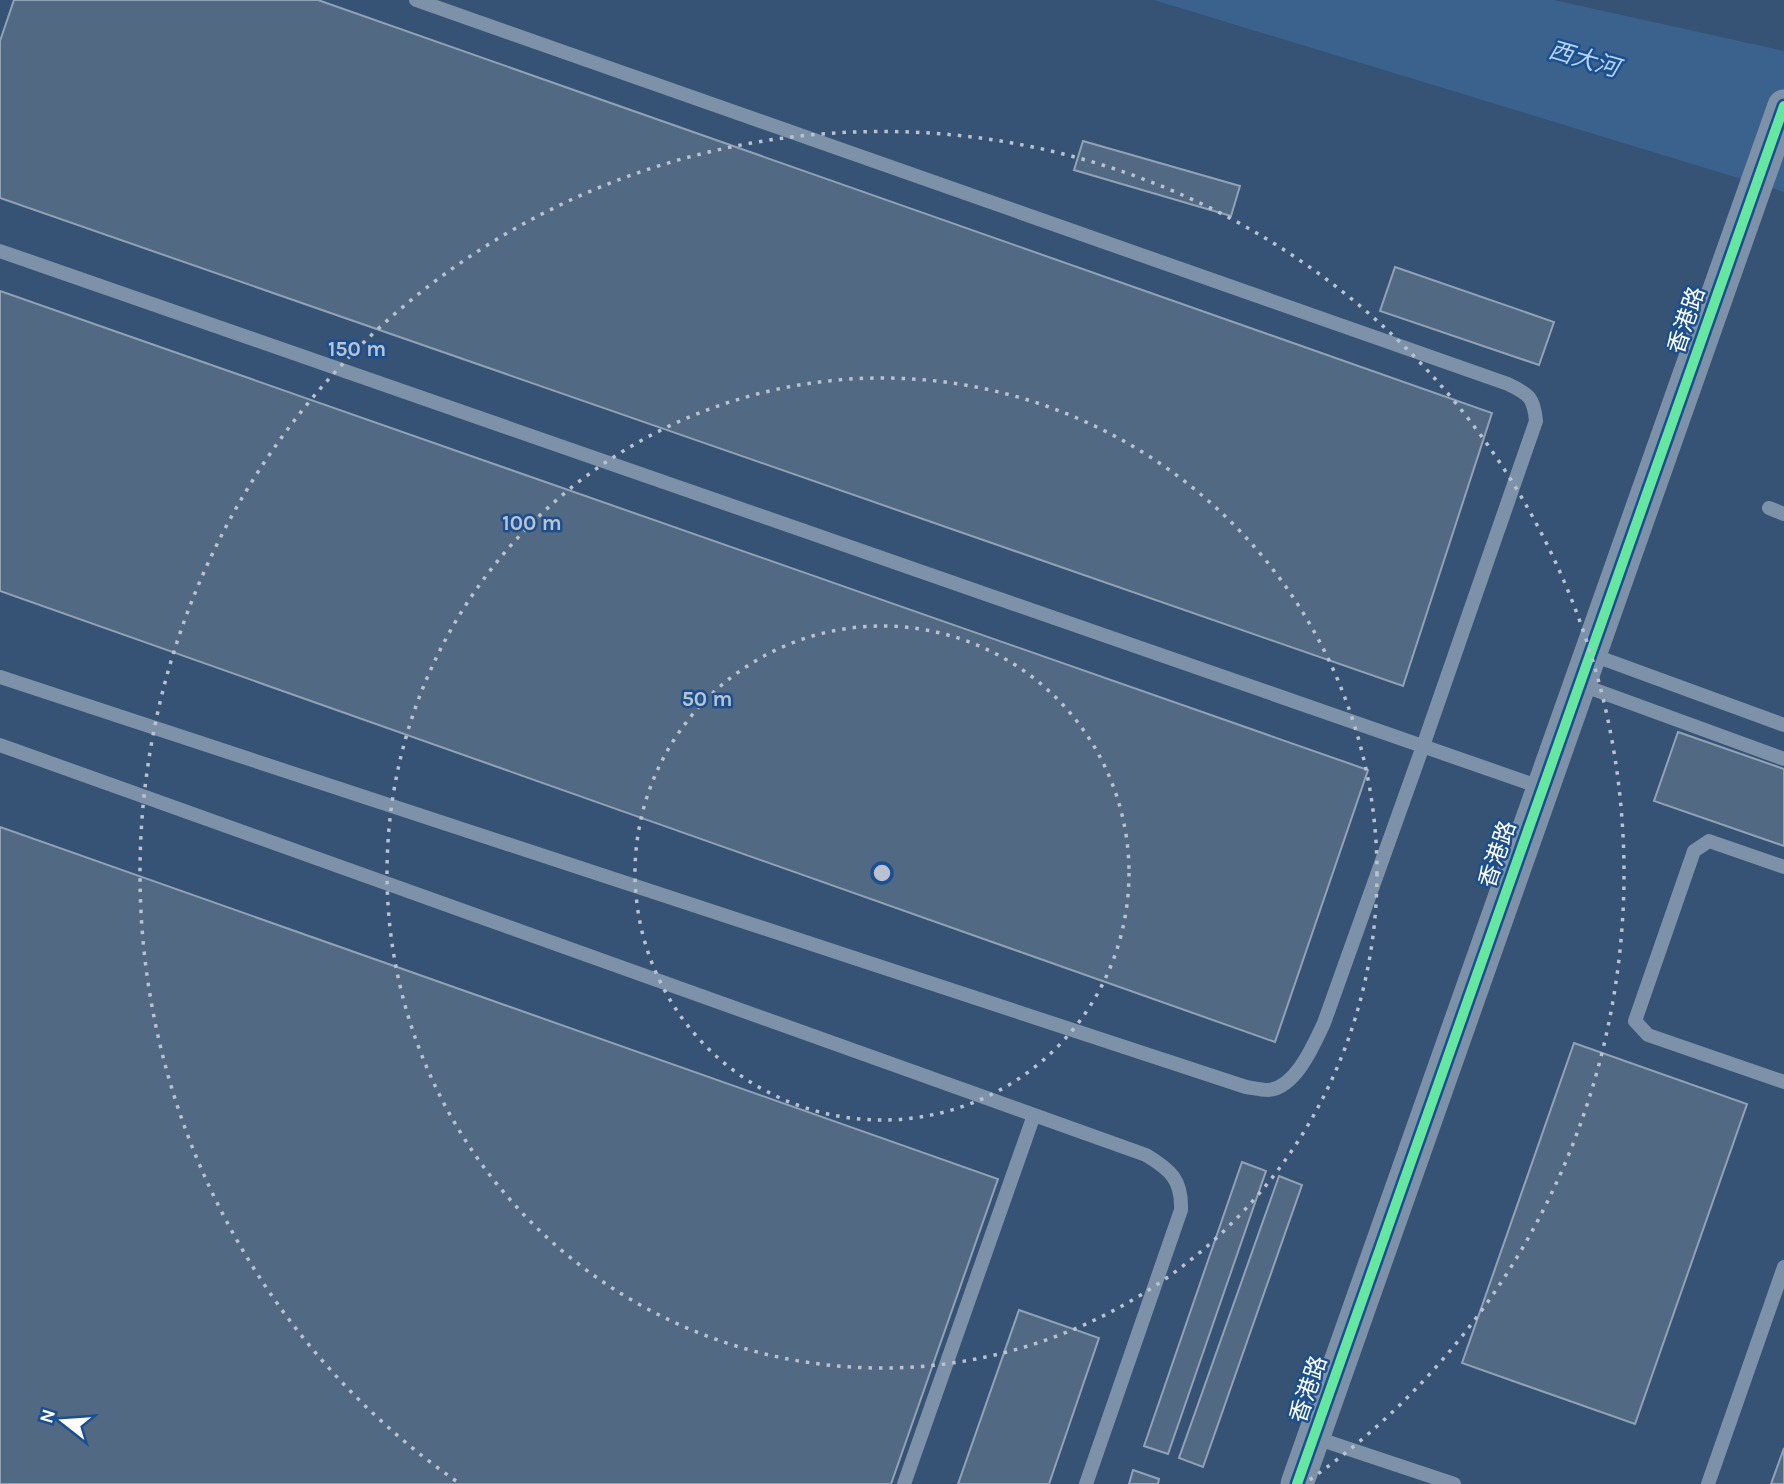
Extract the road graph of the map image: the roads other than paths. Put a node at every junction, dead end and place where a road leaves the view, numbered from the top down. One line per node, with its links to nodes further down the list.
1 (416, 0): 10 (lane)
2 (1784, 106): 6 (street, 香港路)
3 (0, 251): 10 (lane)
4 (1769, 508): 5 (lane)
5 (1784, 514)
6 (1585, 669): 8 (lane); 11 (lane); 12 (street, 香港路)
7 (0, 677): 10 (lane)
8 (1784, 725)
9 (0, 745): 15 (lane)
10 (1423, 746): 12 (lane)
11 (1784, 759)
12 (1543, 788): 17 (street, 香港路)
13 (1784, 867): 14 (lane)
14 (1784, 1082)
15 (1034, 1115): 18 (lane); 19 (lane)
16 (1784, 1267): 22 (lane)
17 (1313, 1437): 20 (street, 香港路); 21 (lane)
18 (904, 1484)
19 (1086, 1484)
20 (1297, 1484)
21 (1454, 1484)
22 (1708, 1484)

